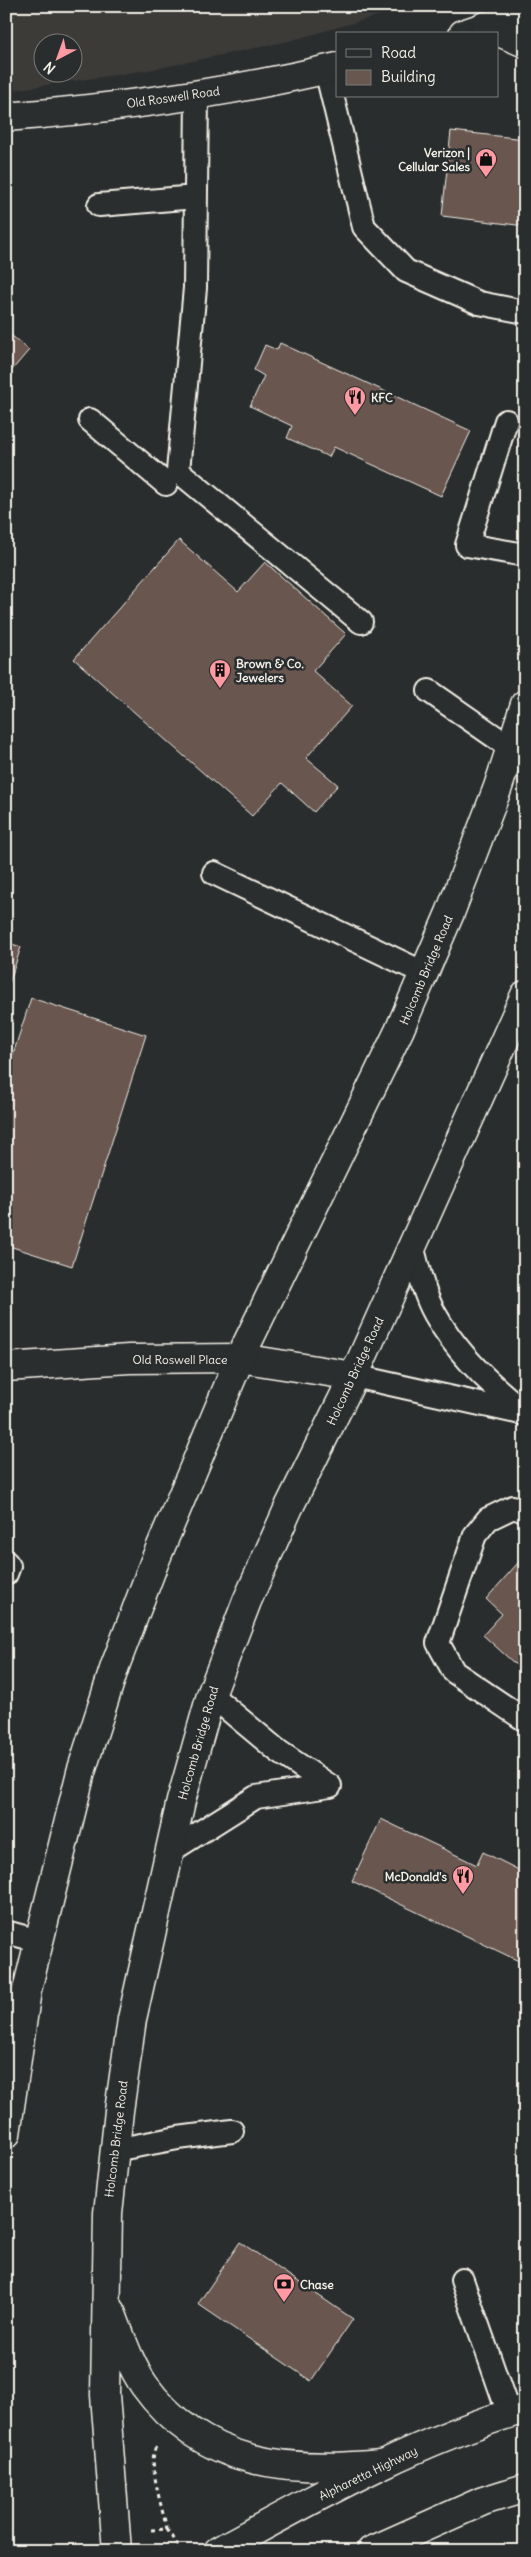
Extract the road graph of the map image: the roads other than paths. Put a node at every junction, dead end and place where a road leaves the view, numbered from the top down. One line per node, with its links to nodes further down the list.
1 (525, 13): 2 (main road)
2 (474, 30)
3 (498, 36): 4 (main road)
4 (525, 43)
5 (332, 68): 6 (lane); 7 (main road, Old Roswell Road)
6 (336, 88)
7 (197, 94): 9 (main road, Old Roswell Road); 10 (lane)
8 (338, 98): 12 (lane)
9 (6, 117)
10 (196, 197): 11 (lane); 17 (lane)
11 (99, 205)
12 (525, 312)
13 (90, 420): 15 (lane)
14 (506, 421): 16 (lane)
15 (166, 484)
16 (525, 555)
17 (360, 622)
18 (429, 691): 20 (lane)
19 (525, 704): 20 (main road, Holcomb Bridge Road)
20 (511, 748): 22 (main road, Holcomb Bridge Road)
21 (214, 873): 22 (lane)
22 (424, 973): 25 (main road, Holcomb Bridge Road)
23 (525, 995): 24 (main road, Holcomb Bridge Road)
24 (412, 1244): 27 (main road, Holcomb Bridge Road); 28 (lane)
25 (240, 1358): 26 (main road, Old Roswell Place); 27 (main road, Old Roswell Place); 36 (main road, Holcomb Bridge Road)
26 (6, 1367)
27 (354, 1376): 28 (lane); 32 (main road, Holcomb Bridge Road)
28 (525, 1413)
29 (525, 1511): 33 (lane)
30 (6, 1562): 31 (lane)
31 (6, 1574)
32 (211, 1695): 34 (main road, Holcomb Bridge Road); 34 (lane)
33 (523, 1717)
34 (169, 1852): 39 (main road, Holcomb Bridge Road)
35 (6, 1932): 36 (lane)
36 (39, 1941): 38 (main road, Holcomb Bridge Road)
37 (232, 2131): 39 (lane)
38 (6, 2134)
39 (114, 2150): 41 (main road, Holcomb Bridge Road)
40 (462, 2280): 42 (lane)
41 (106, 2298): 43 (main road); 45 (main road, Holcomb Bridge Road)
42 (517, 2411): 43 (main road, Alpharetta Highway)
43 (381, 2464): 46 (main road, Alpharetta Highway)
44 (525, 2488): 47 (main road)
45 (117, 2551)
46 (218, 2551)
47 (371, 2551)

